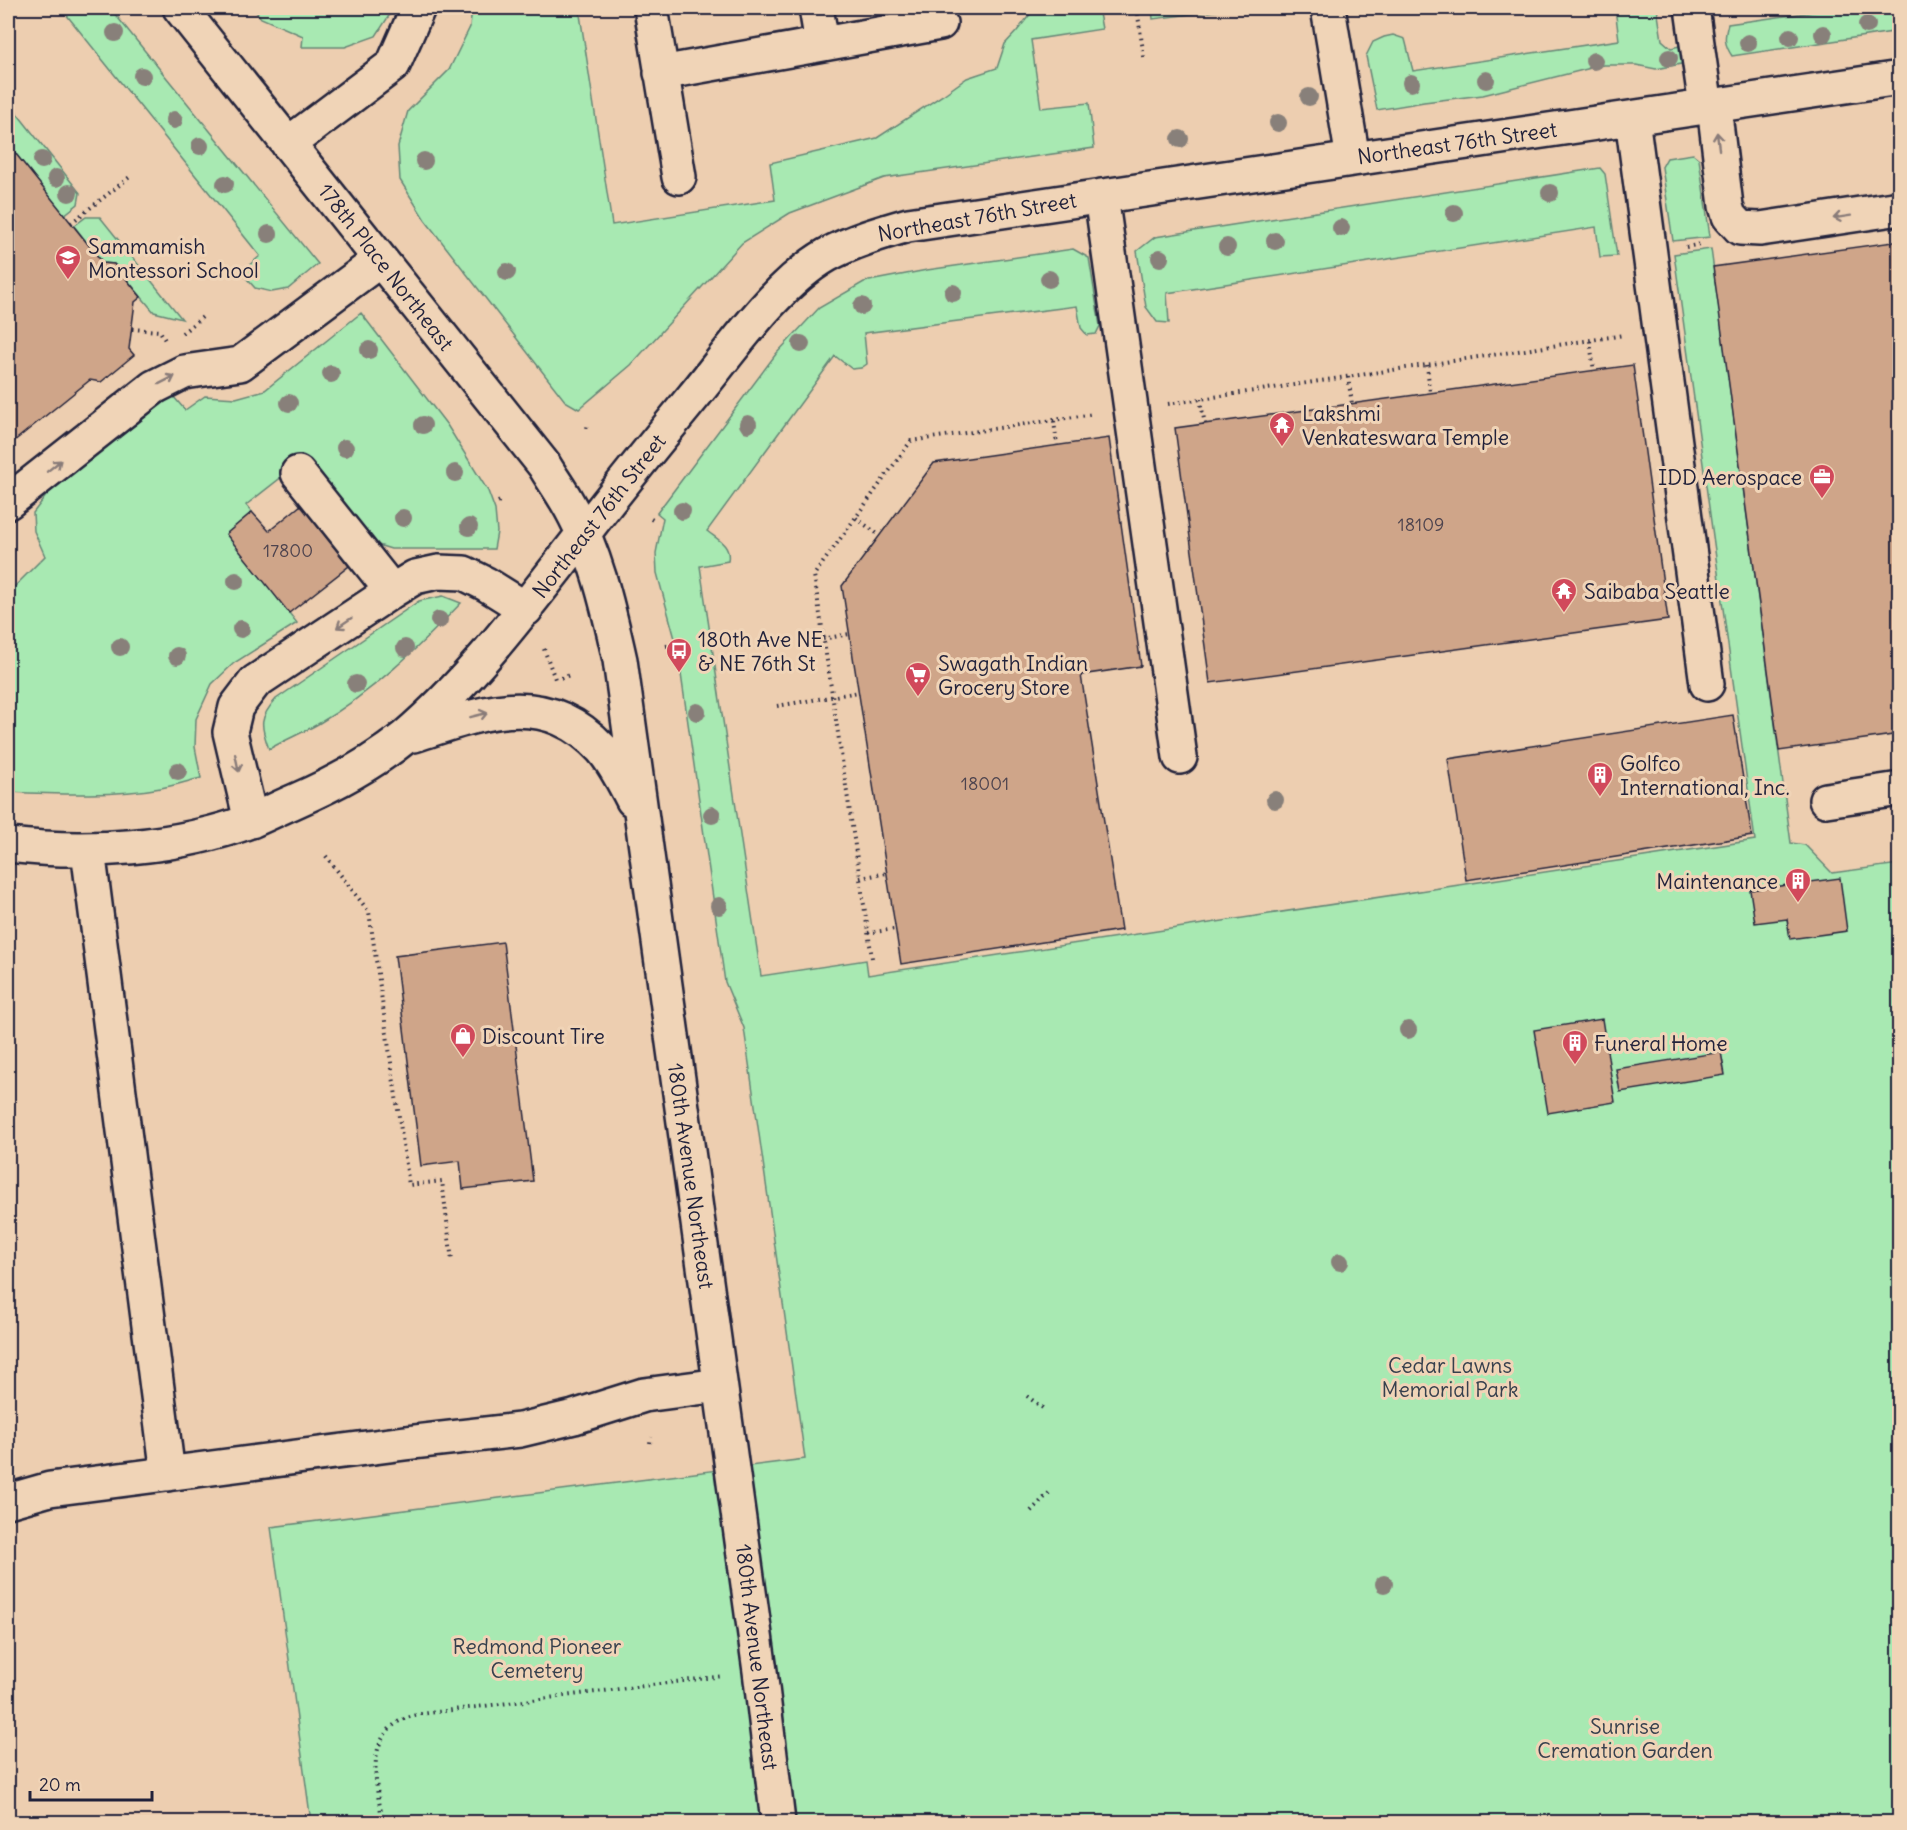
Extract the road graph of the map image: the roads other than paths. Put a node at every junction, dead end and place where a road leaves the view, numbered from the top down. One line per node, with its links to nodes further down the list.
1 (180, 8): 13 (street, 178th Place Northeast)
2 (418, 8): 13 (street)
3 (651, 8): 9 (street)
4 (816, 8): 8 (street)
5 (1328, 8): 14 (street)
6 (1692, 8): 11 (street)
7 (940, 23): 8 (street)
8 (822, 43): 9 (street)
9 (661, 73): 15 (street)
10 (1899, 78): 11 (street, Northeast 76th Street)
11 (1710, 106): 12 (street, Northeast 76th Street); 17 (street, one-way to 11)
12 (1632, 118): 14 (street, Northeast 76th Street); 24 (street)
13 (288, 144): 18 (street, 178th Place Northeast)
14 (1353, 159): 16 (street, Northeast 76th Street)
15 (679, 177)
16 (1101, 196): 21 (street, Northeast 76th Street); 26 (street)
17 (1899, 208)
18 (380, 260): 20 (street, one-way to 18); 21 (street, 178th Place Northeast)
19 (298, 473): 22 (street)
20 (8, 502)
21 (583, 533): 23 (street, Northeast 76th Street); 29 (street, 180th Avenue Northeast)
22 (392, 591): 23 (street); 30 (street, one-way to 30)
23 (526, 609): 25 (street, Northeast 76th Street)
24 (1707, 684)
25 (403, 738): 29 (street, one-way to 29); 30 (street, Northeast 76th Street)
26 (1180, 757)
27 (1899, 789): 28 (street)
28 (1827, 800)
29 (641, 814): 33 (street, 180th Avenue Northeast)
30 (251, 821): 32 (street, Northeast 76th Street)
31 (8, 845): 32 (street, Northeast 76th Street)
32 (88, 850): 34 (street)
33 (720, 1385): 34 (street); 36 (street, 180th Avenue Northeast)
34 (168, 1474): 35 (street)
35 (8, 1501)
36 (778, 1822)

